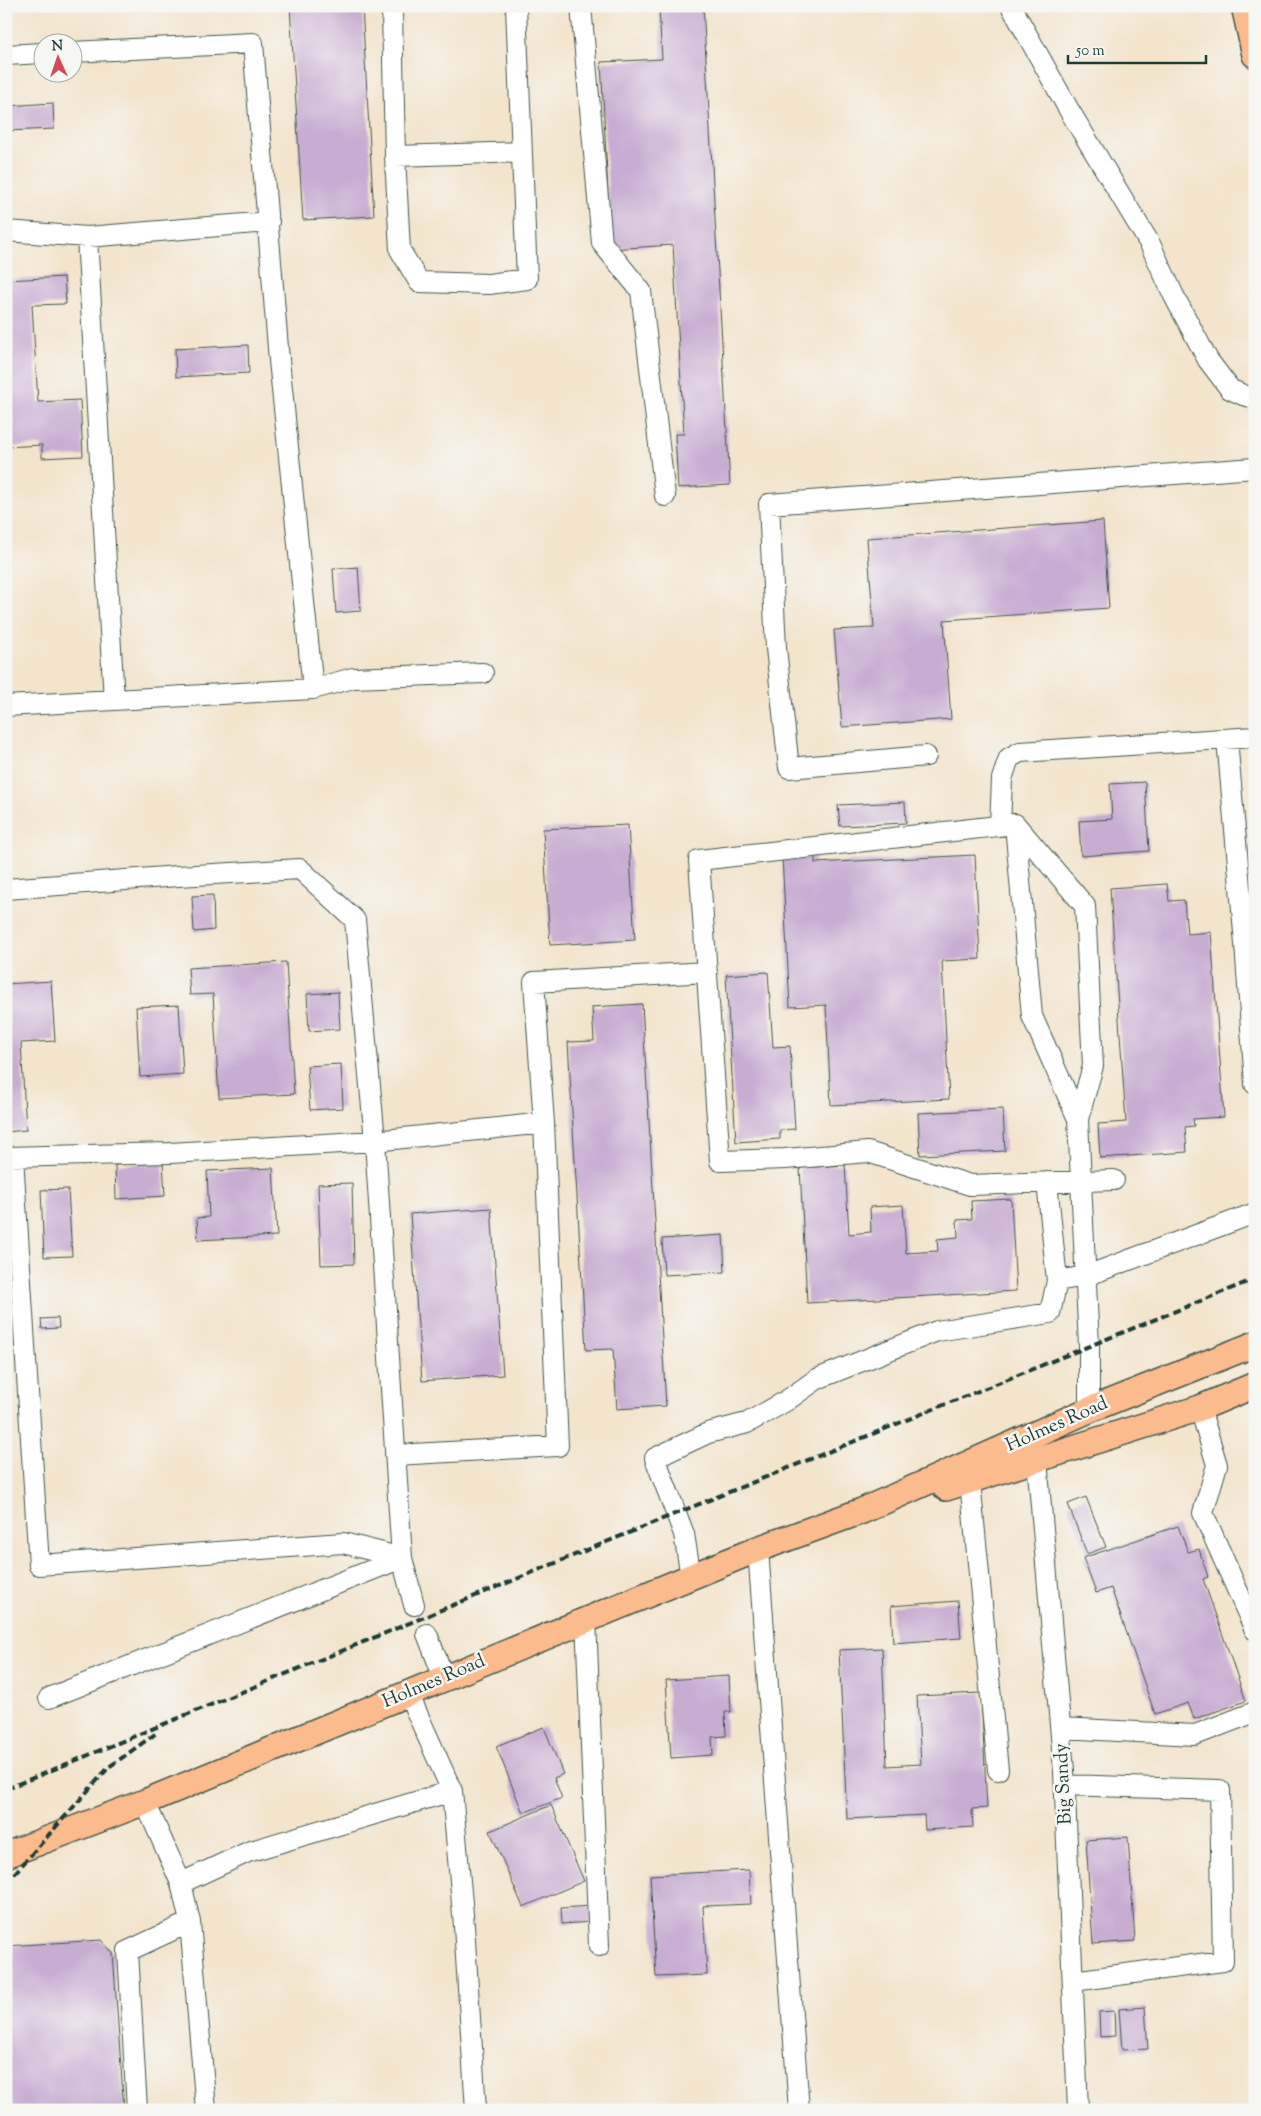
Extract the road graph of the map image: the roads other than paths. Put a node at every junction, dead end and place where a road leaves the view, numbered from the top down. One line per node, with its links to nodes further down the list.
1 (396, 6): 11 (street)
2 (516, 6): 10 (street)
3 (581, 6): 17 (street)
4 (1011, 6): 15 (street)
5 (1244, 6): 9 (main road)
6 (82, 52): 12 (street)
7 (32, 54): 8 (street)
8 (6, 55)
9 (1255, 55)
10 (522, 152): 11 (street); 11 (street)
11 (395, 156)
12 (269, 222): 14 (street); 19 (street)
13 (6, 230): 14 (street)
14 (87, 237): 20 (street)
15 (1255, 398)
16 (1255, 468): 24 (street)
17 (665, 496)
18 (483, 673): 19 (street)
19 (313, 689): 20 (street)
20 (114, 700): 21 (street)
21 (6, 706)
22 (1255, 737): 23 (street)
23 (1227, 739): 25 (street); 27 (street)
24 (926, 756)
25 (1008, 825): 28 (street); 30 (street); 30 (street)
26 (6, 889): 32 (street)
27 (1250, 944): 29 (street)
28 (707, 972): 31 (street); 36 (street)
29 (1255, 1084)
30 (1078, 1119): 35 (street)
31 (544, 1123): 32 (street); 44 (street)
32 (375, 1141): 33 (street); 44 (street)
33 (10, 1157): 49 (street)
34 (1114, 1180): 35 (street)
35 (1081, 1181): 36 (street); 38 (street)
36 (1047, 1182): 39 (street)
37 (1255, 1213): 38 (street)
38 (1086, 1276): 39 (street); 43 (street)
39 (1057, 1281): 50 (street)
40 (1255, 1344): 43 (main road, Holmes Road)
41 (1255, 1385): 42 (main road, Holmes Road)
42 (1200, 1408): 45 (main road, Holmes Road); 53 (street)
43 (1089, 1410): 47 (main road, Holmes Road)
44 (394, 1455): 49 (street)
45 (1037, 1460): 46 (main road, Holmes Road); 59 (street, Big Sandy)
46 (970, 1481): 47 (main road, Holmes Road); 60 (street)
47 (862, 1511): 48 (main road, Holmes Road)
48 (758, 1549): 50 (main road, Holmes Road); 72 (street)
49 (402, 1558): 51 (street); 57 (street)
50 (691, 1577): 52 (main road, Holmes Road)
51 (414, 1605)
52 (586, 1620): 55 (main road, Holmes Road); 67 (street)
53 (1255, 1630)
54 (428, 1634): 55 (street)
55 (444, 1678): 56 (main road, Holmes Road)
56 (408, 1693): 62 (street); 63 (main road, Holmes Road)
57 (49, 1698)
58 (1255, 1712): 59 (street)
59 (1061, 1728): 61 (street, Big Sandy)
60 (998, 1770)
61 (1065, 1785): 68 (street, Big Sandy); 68 (street)
62 (452, 1791): 65 (street); 71 (street)
63 (145, 1802): 64 (main road, Holmes Road); 65 (street)
64 (6, 1855)
65 (182, 1883): 66 (street)
66 (190, 1922): 69 (street); 70 (street)
67 (598, 1946)
68 (1072, 1981): 73 (street, Big Sandy)
69 (137, 2110)
70 (206, 2110)
71 (476, 2110)
72 (800, 2110)
73 (1078, 2110)

